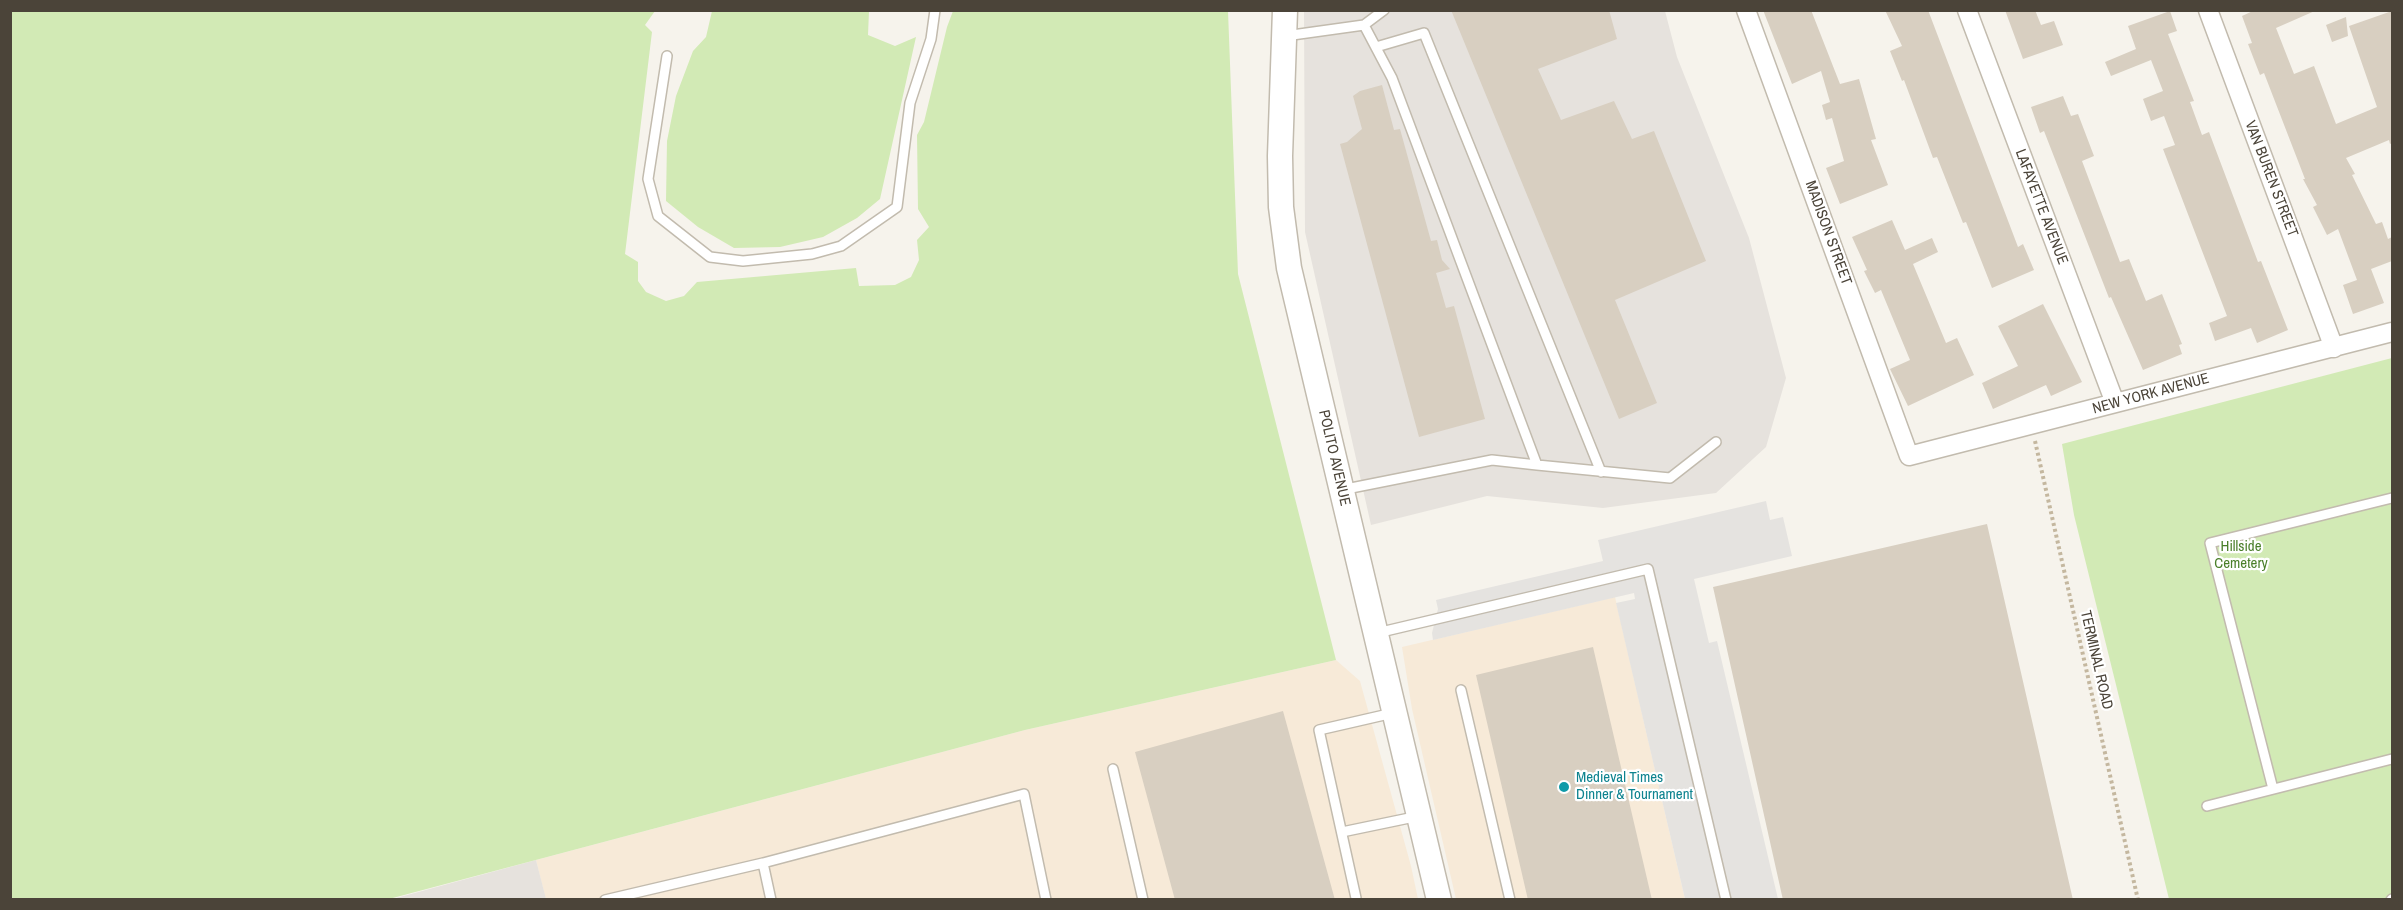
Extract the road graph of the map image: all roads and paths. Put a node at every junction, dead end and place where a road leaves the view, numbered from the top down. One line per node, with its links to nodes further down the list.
1 (935, 10): 10 (lane)
2 (1285, 10): 8 (street, POLITO AVENUE)
3 (1384, 10): 7 (lane)
4 (1746, 10): 16 (street, MADISON STREET)
5 (1967, 10): 13 (street, LAFAYETTE AVENUE)
6 (2208, 10): 12 (street, VAN BUREN STREET)
7 (1364, 25): 8 (lane); 9 (lane)
8 (1285, 36): 19 (street, POLITO AVENUE)
9 (1376, 46): 17 (lane); 18 (lane)
10 (668, 56)
11 (2392, 332): 12 (street, NEW YORK AVENUE)
12 (2334, 348): 13 (street, NEW YORK AVENUE)
13 (2115, 403): 14 (street, NEW YORK AVENUE)
14 (2031, 426): 16 (street, NEW YORK AVENUE); 39 (path, TERMINAL ROAD)
15 (1716, 442): 18 (lane)
16 (1909, 456)
17 (1537, 465): 18 (lane); 19 (lane)
18 (1600, 472)
19 (1341, 490): 21 (street, POLITO AVENUE)
20 (2392, 498): 26 (lane)
21 (1375, 633): 23 (street, POLITO AVENUE); 38 (lane)
22 (1461, 690): 37 (lane)
23 (1393, 712): 28 (street, POLITO AVENUE); 29 (lane)
24 (2392, 759): 26 (lane)
25 (1113, 769): 35 (lane)
26 (2273, 789): 27 (lane)
27 (2207, 806)
28 (1419, 816): 29 (lane); 36 (street, POLITO AVENUE)
29 (1342, 832): 31 (lane)
30 (763, 863): 32 (lane); 33 (lane); 34 (lane)
31 (1356, 898)
32 (605, 900)
33 (771, 900)
34 (1046, 900)
35 (1143, 900)
36 (1439, 900)
37 (1510, 900)
38 (1726, 900)
39 (2138, 900)

